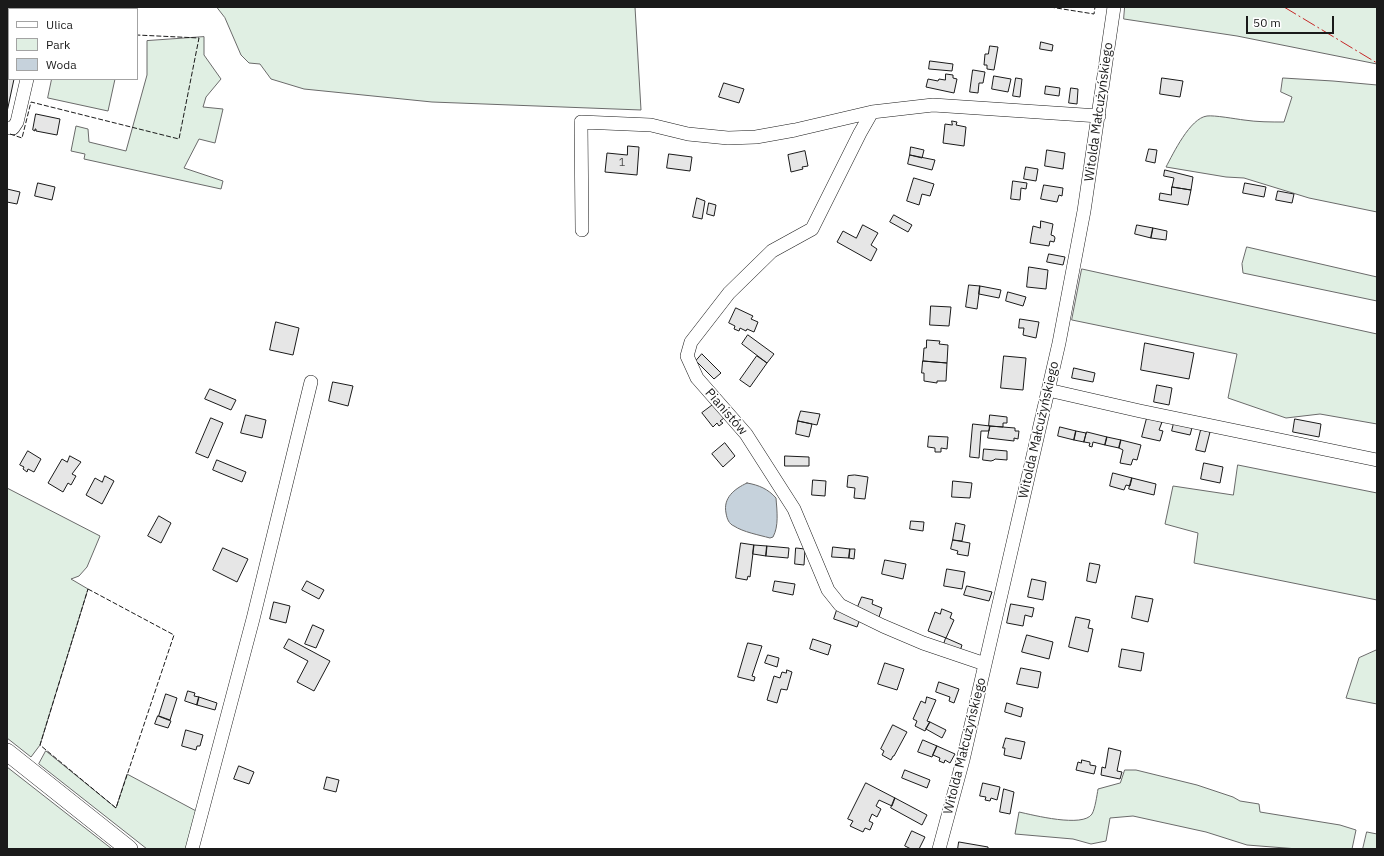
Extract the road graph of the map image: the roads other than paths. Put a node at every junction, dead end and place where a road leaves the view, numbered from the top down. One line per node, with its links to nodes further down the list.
1 (1114, 7): 4 (street, Witolda Małcużyńskiego)
2 (27, 80): 5 (street)
3 (872, 112): 4 (street); 6 (street); 10 (street, Pianistów)
4 (1099, 116): 8 (street, Witolda Małcużyńskiego)
5 (7, 128)
6 (582, 230)
7 (311, 382): 13 (street)
8 (1048, 390): 9 (street); 10 (street, Witolda Małcużyńskiego)
9 (1377, 460)
10 (985, 664): 14 (street, Witolda Małcużyńskiego)
11 (7, 752): 12 (main road)
12 (129, 849)
13 (192, 849)
14 (939, 849)

